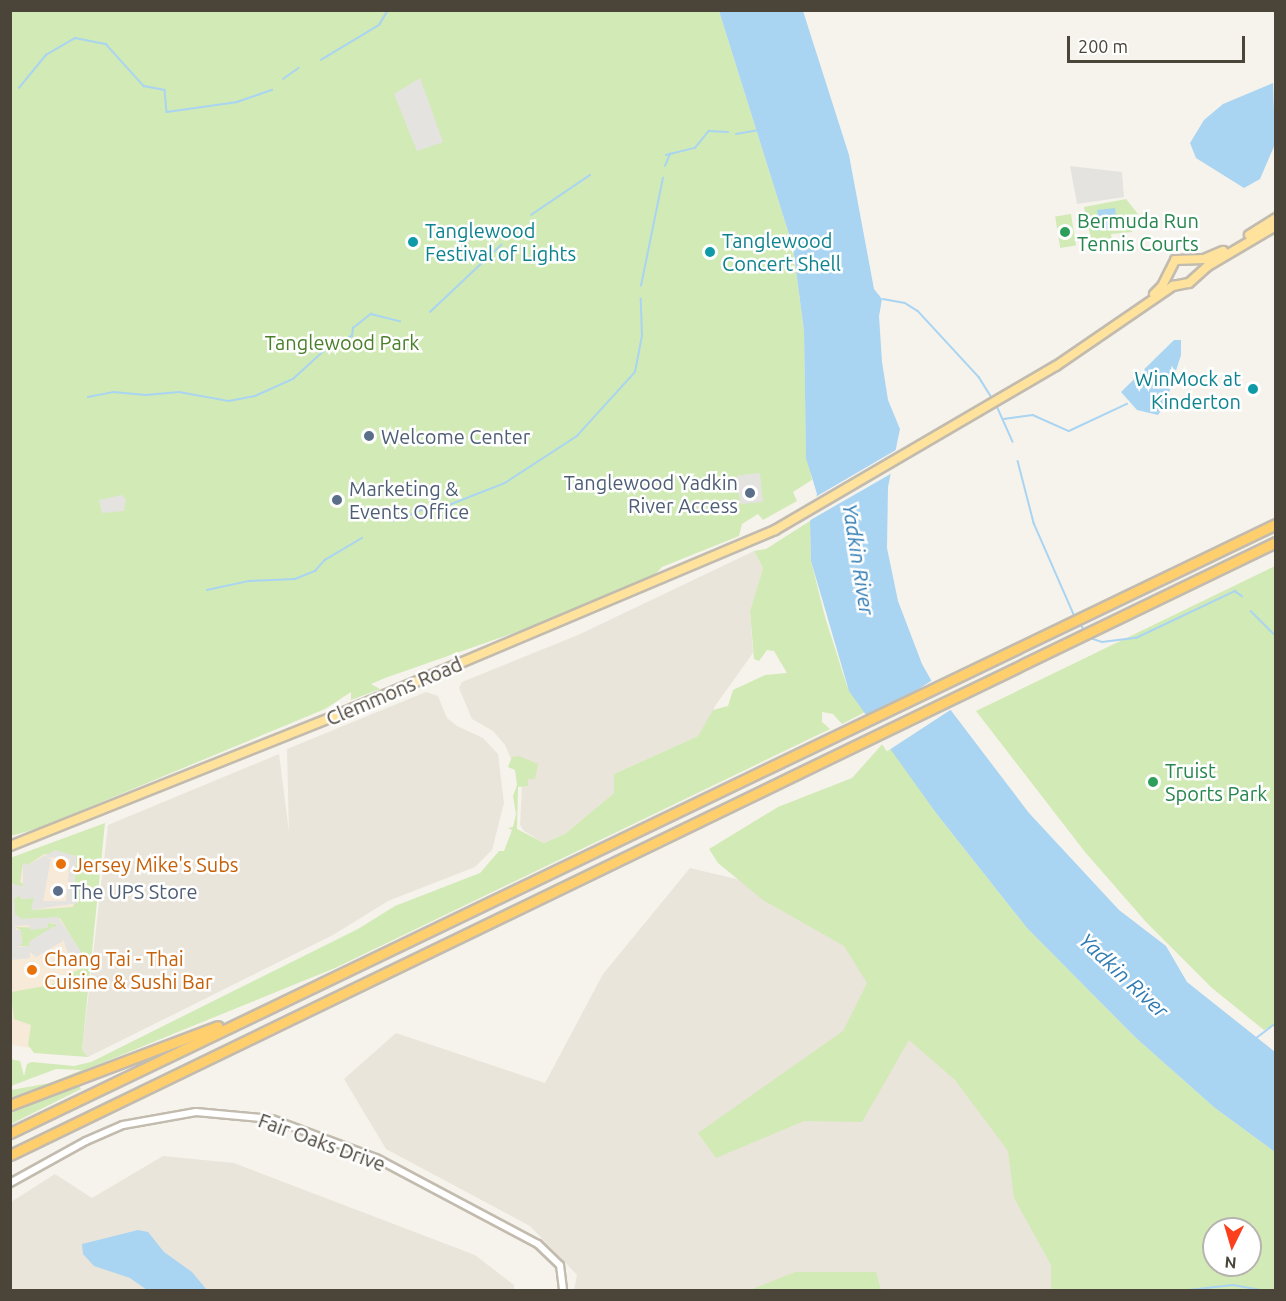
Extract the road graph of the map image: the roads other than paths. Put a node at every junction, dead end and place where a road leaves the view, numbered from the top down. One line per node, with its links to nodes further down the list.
1 (1275, 218): 3 (main road)
2 (1275, 226): 5 (main road)
3 (1191, 260): 4 (main road); 5 (main road)
4 (1169, 272): 6 (main road); 7 (main road)
5 (1196, 276): 6 (main road)
6 (1178, 284): 7 (main road)
7 (1143, 305): 10 (main road, Clemmons Road)
8 (1275, 525): 11 (highway)
9 (1275, 542): 14 (highway)
10 (10, 846)
11 (233, 1024): 12 (highway); 13 (highway)
12 (10, 1105)
13 (10, 1133)
14 (13, 1154)
15 (10, 1183): 16 (street, Fair Oaks Drive)
16 (563, 1290)

